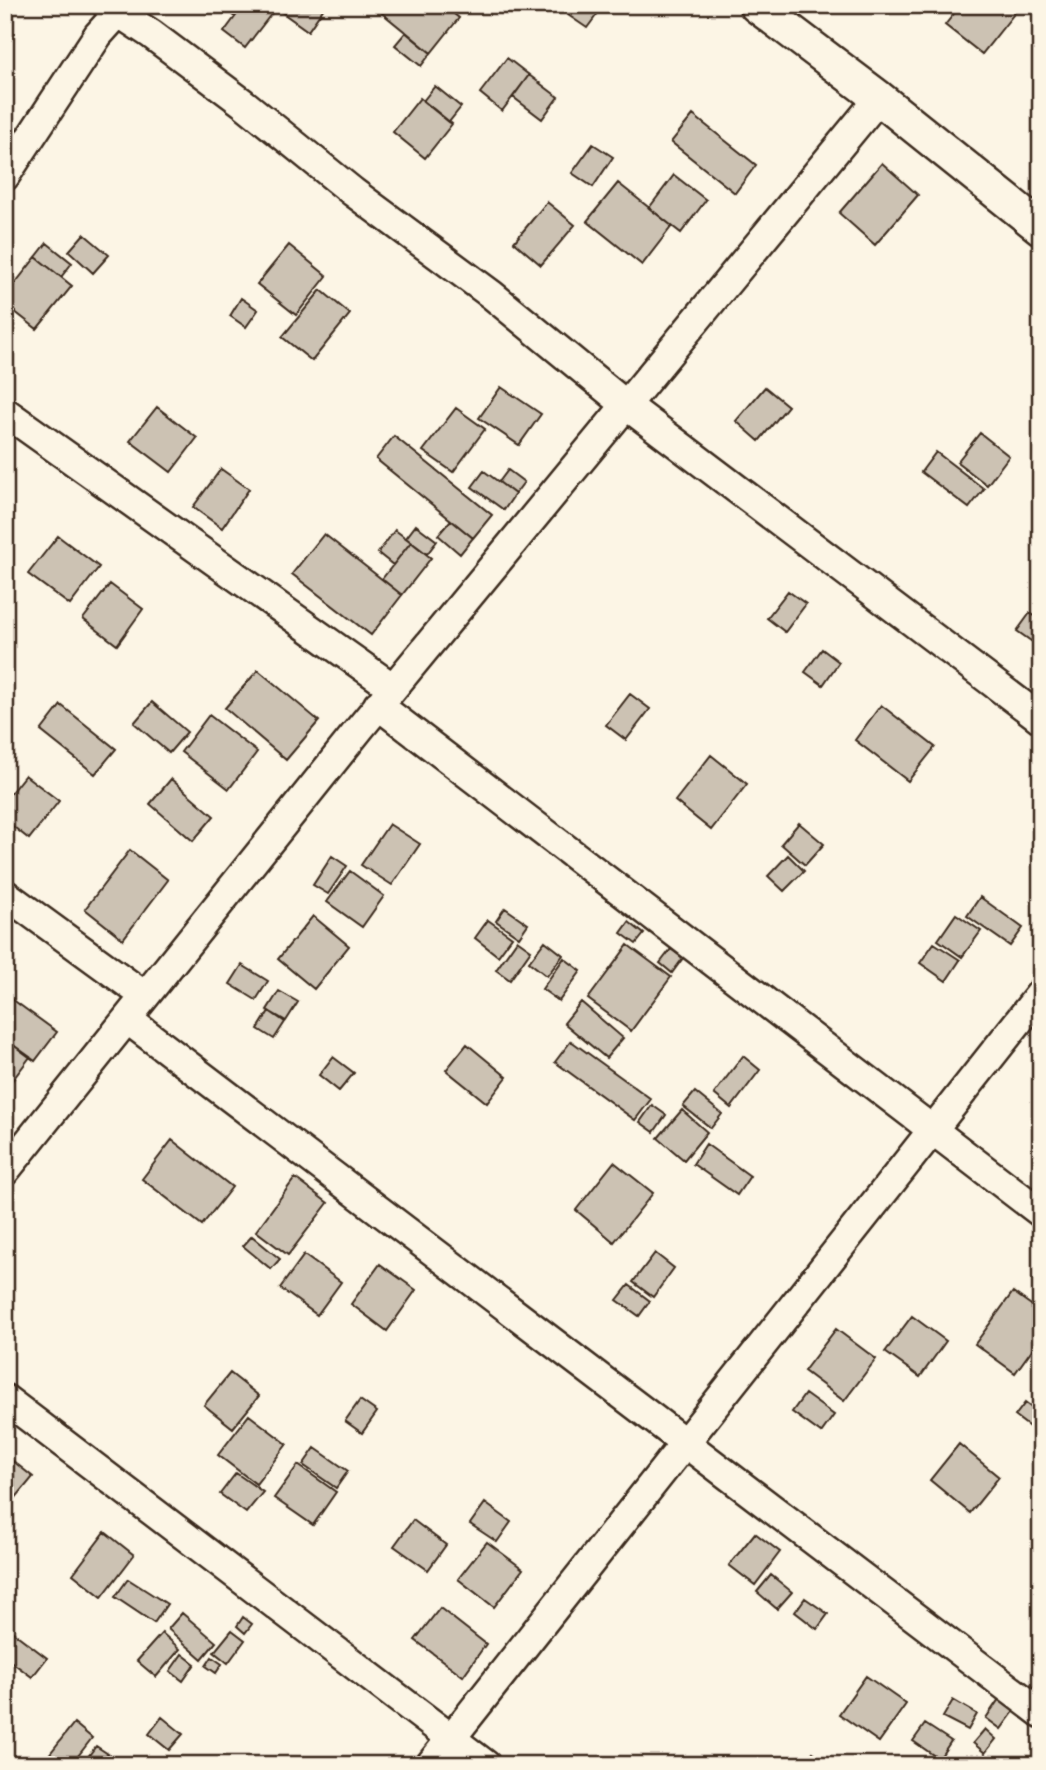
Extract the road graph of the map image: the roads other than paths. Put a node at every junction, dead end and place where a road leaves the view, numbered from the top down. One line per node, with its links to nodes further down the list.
1 (756, 5): 3 (street)
2 (117, 8): 4 (street); 6 (street)
3 (879, 98): 5 (street); 6 (street)
4 (5, 176)
5 (1038, 221)
6 (626, 405): 8 (street); 9 (street)
7 (5, 412): 8 (street)
8 (386, 697): 12 (street); 14 (street)
9 (1041, 719)
10 (5, 894): 12 (street)
11 (1041, 993): 14 (street)
12 (145, 996): 13 (street)
13 (127, 1019): 15 (street); 18 (street)
14 (932, 1130): 16 (street); 18 (street)
15 (5, 1171)
16 (1041, 1213)
17 (5, 1399): 20 (street)
18 (685, 1443): 19 (street); 20 (street)
19 (1041, 1713)
20 (451, 1738): 21 (street); 22 (street)
21 (430, 1765)
22 (486, 1765)

